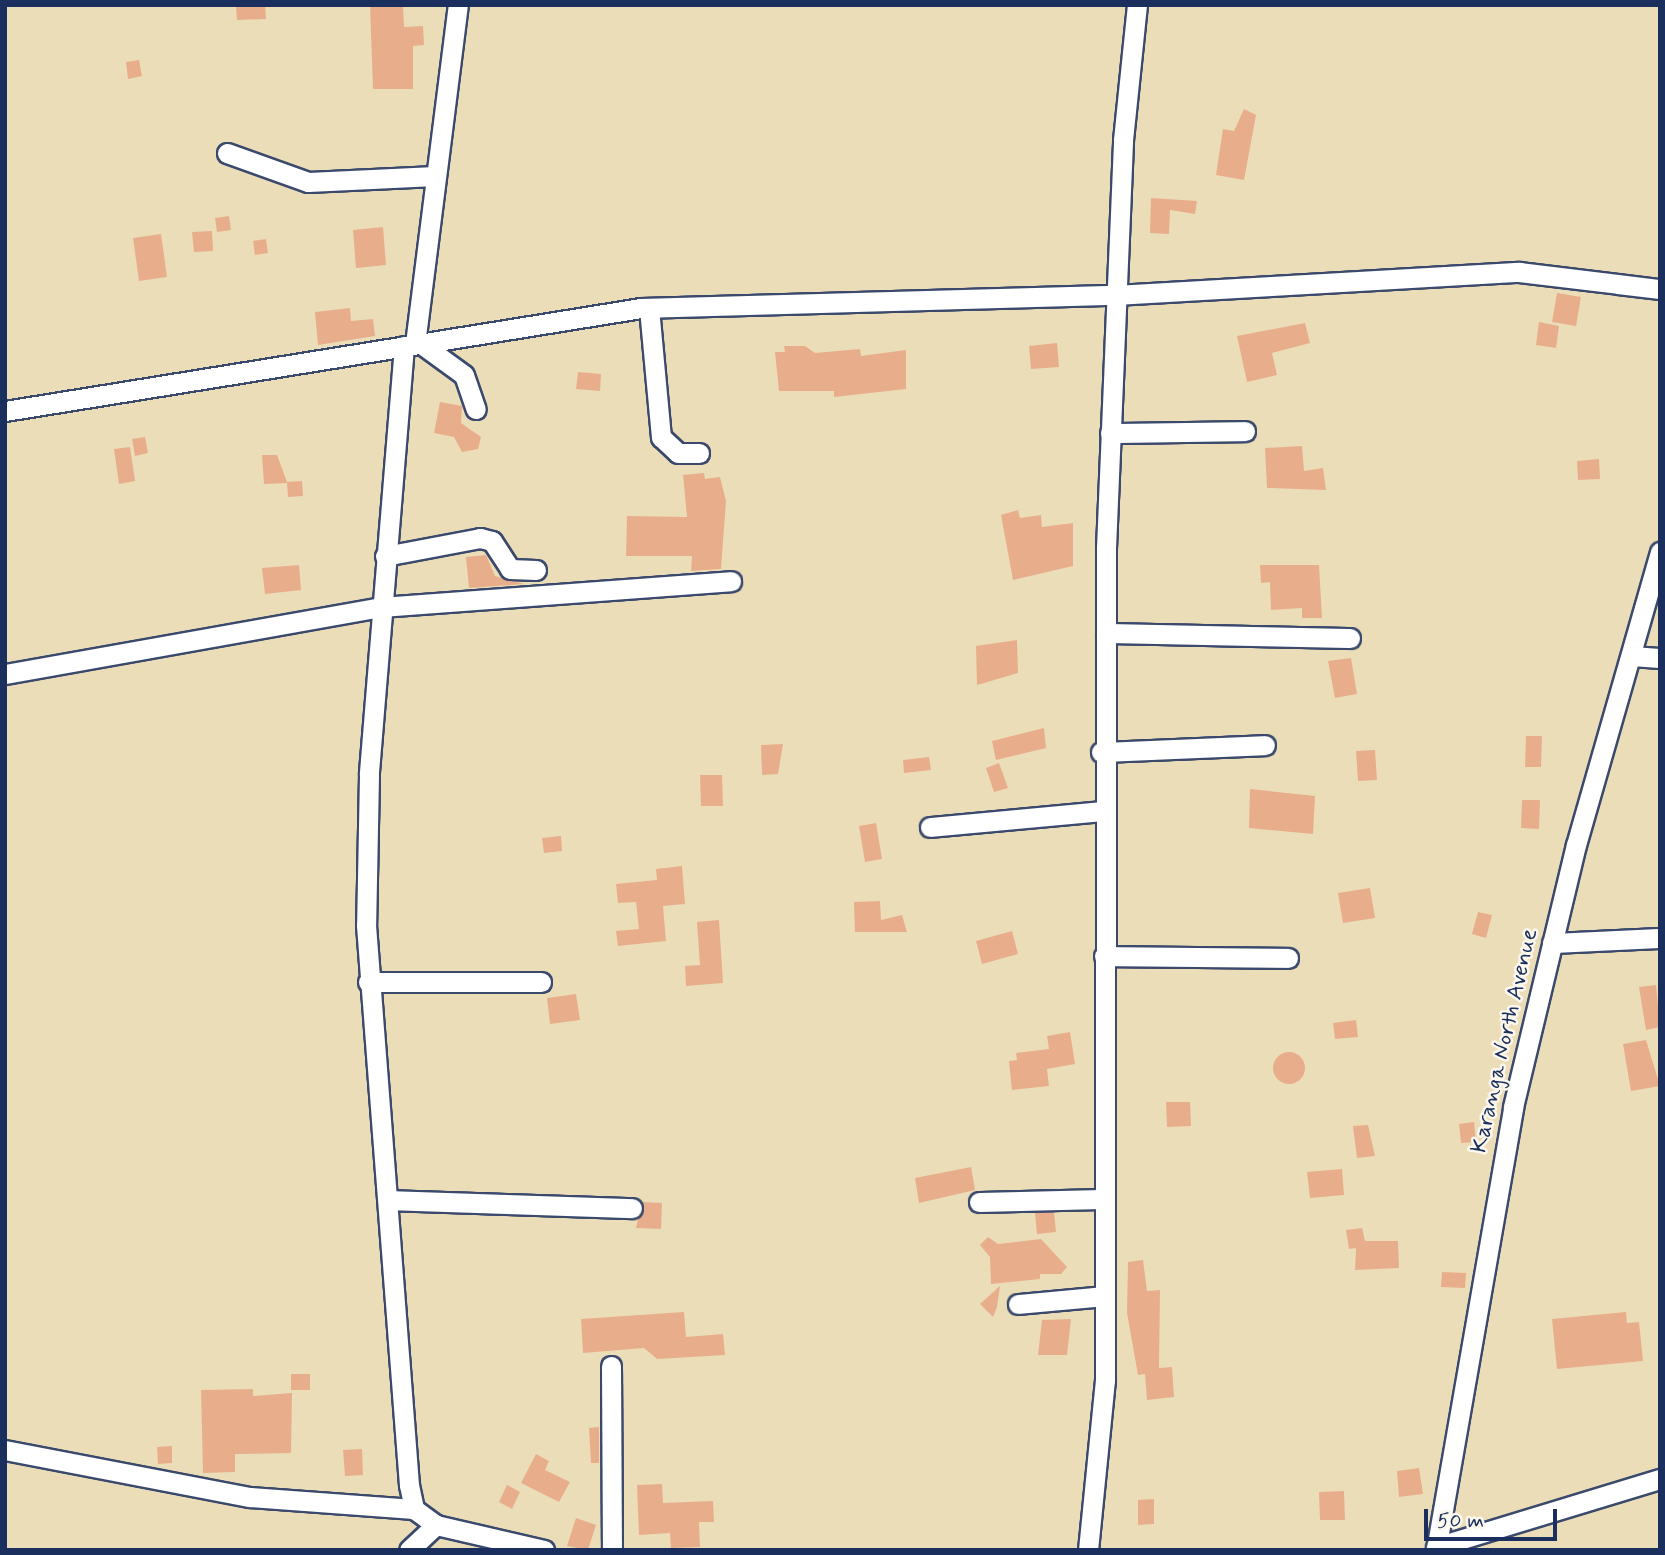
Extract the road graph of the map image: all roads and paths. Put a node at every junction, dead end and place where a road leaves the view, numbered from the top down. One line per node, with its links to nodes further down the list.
1 (458, 5): 4 (street)
2 (1137, 5): 6 (street)
3 (227, 153): 4 (street)
4 (435, 176): 8 (street)
5 (1660, 289): 6 (street)
6 (1115, 295): 7 (street); 12 (street)
7 (649, 307): 8 (street); 13 (street)
8 (413, 345): 9 (street); 10 (street); 15 (street)
9 (476, 409)
10 (5, 411)
11 (1245, 431): 12 (street)
12 (1110, 433): 19 (street)
13 (699, 453)
14 (1660, 552): 21 (street, Karanga North Avenue)
15 (384, 556): 16 (street); 18 (street)
16 (536, 570)
17 (731, 581): 18 (street)
18 (380, 607): 23 (street); 32 (street)
19 (1106, 633): 20 (street); 25 (street)
20 (1350, 638)
21 (1631, 656): 22 (street); 29 (street, Karanga North Avenue)
22 (1660, 658)
23 (5, 674)
24 (1265, 745): 25 (street)
25 (1101, 752): 26 (street)
26 (1101, 811): 27 (street); 30 (street)
27 (930, 827)
28 (1660, 938): 29 (street)
29 (1552, 943): 45 (street, Karanga North Avenue)
30 (1104, 956): 31 (street); 34 (street)
31 (1288, 958)
32 (368, 982): 33 (street); 35 (street)
33 (541, 982)
34 (1102, 1199): 36 (street); 38 (street)
35 (388, 1200): 37 (street); 43 (street)
36 (979, 1202)
37 (632, 1208)
38 (1104, 1296): 39 (street); 49 (street)
39 (1018, 1304)
40 (611, 1366): 48 (street)
41 (5, 1450): 43 (street)
42 (1660, 1479): 45 (street)
43 (414, 1509): 44 (street)
44 (436, 1525): 46 (street); 47 (street)
45 (1436, 1549)
46 (409, 1550)
47 (544, 1550)
48 (612, 1550)
49 (1088, 1550)

